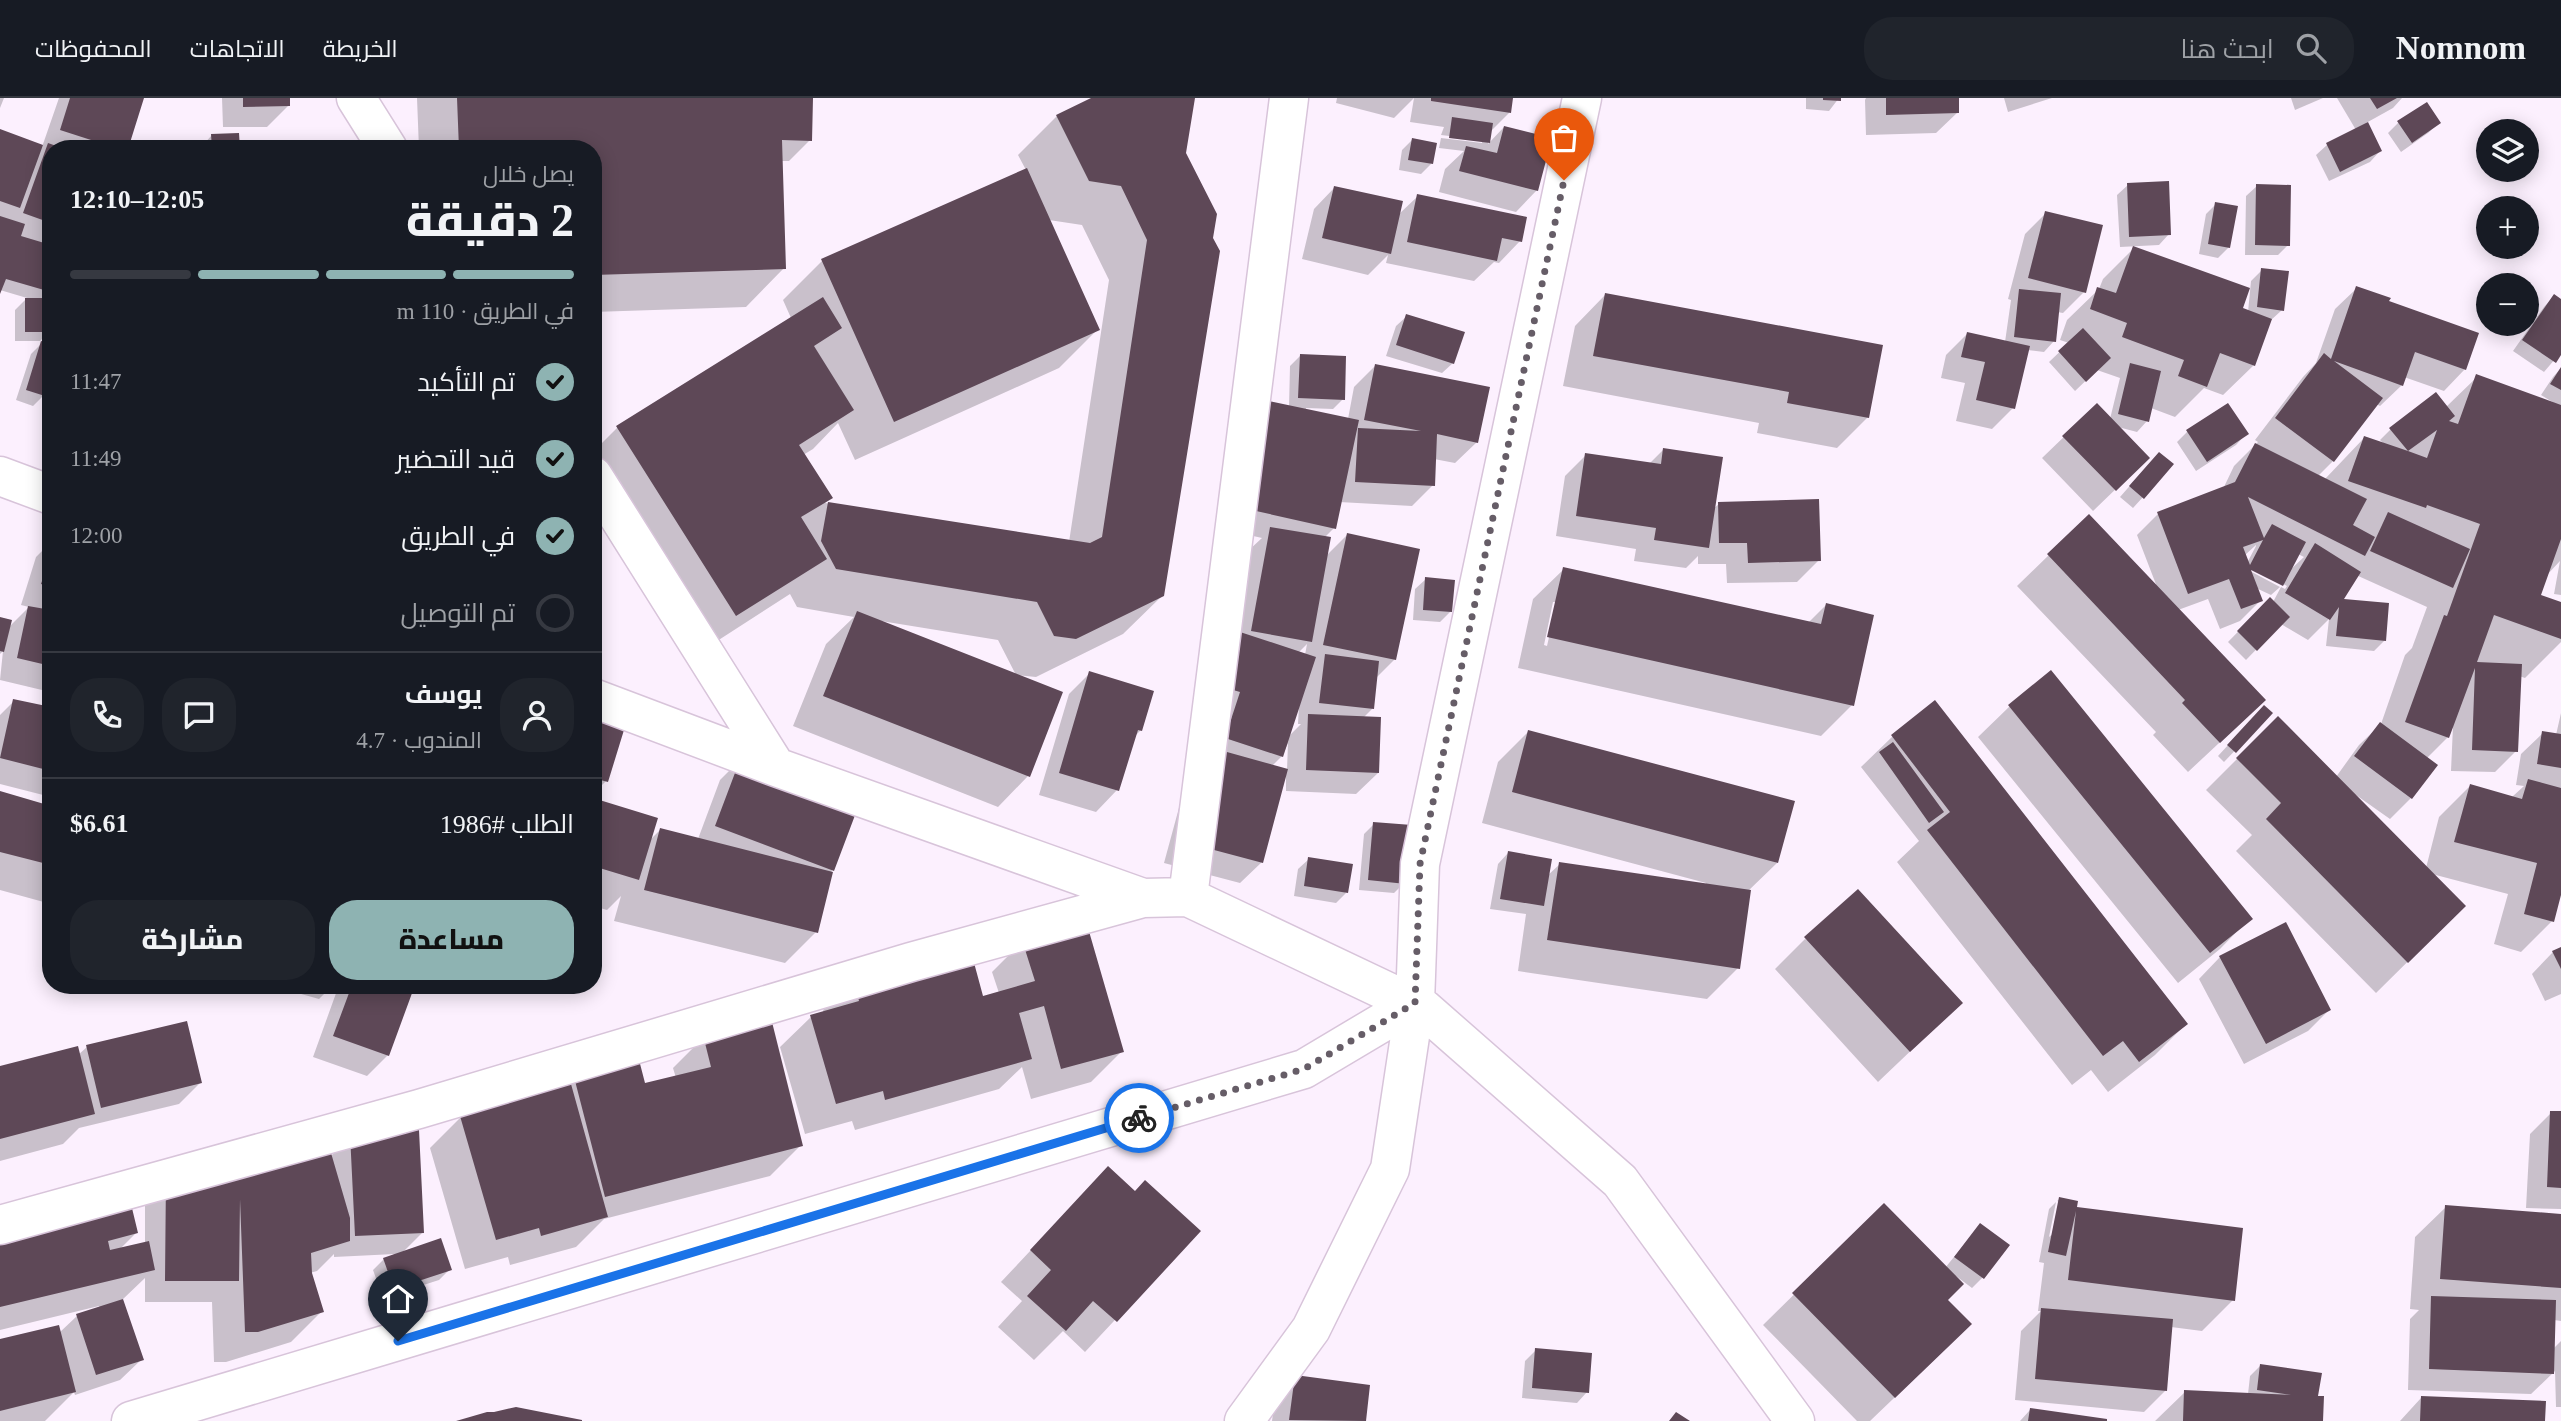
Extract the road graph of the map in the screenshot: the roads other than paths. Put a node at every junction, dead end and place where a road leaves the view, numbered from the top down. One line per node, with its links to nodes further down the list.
1 (356, 98): 4 (street)
2 (1289, 98): 10 (street)
3 (1582, 98): 12 (street)
4 (382, 140)
5 (0, 476): 7 (street)
6 (602, 490): 9 (street)
7 (42, 492)
8 (602, 701): 9 (street)
9 (776, 767): 11 (street)
10 (1188, 897): 11 (street); 12 (street)
11 (1143, 898): 13 (street)
12 (1415, 1003): 14 (street); 15 (street); 16 (street)
13 (0, 1225)
14 (131, 1421)
15 (1244, 1421)
16 (1795, 1421)

